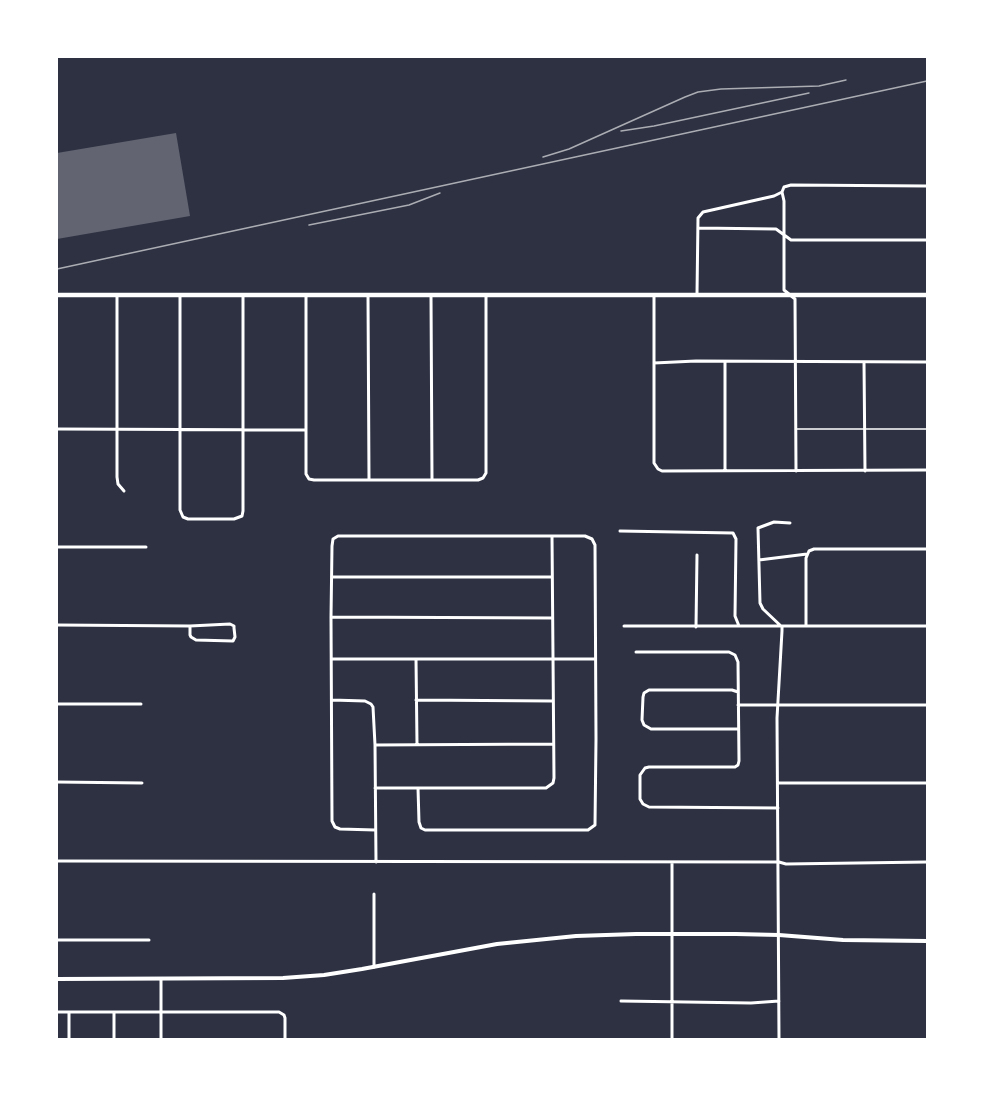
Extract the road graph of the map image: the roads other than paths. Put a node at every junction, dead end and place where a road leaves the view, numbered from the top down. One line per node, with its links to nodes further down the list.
1 (927, 186): 2 (street)
2 (782, 192): 3 (street); 4 (street)
3 (698, 228): 4 (street); 7 (street)
4 (784, 235): 5 (street); 8 (street)
5 (927, 240)
6 (654, 294): 7 (main road); 16 (main road); 22 (street)
7 (697, 294): 8 (main road)
8 (790, 294): 17 (main road); 19 (street)
9 (57, 295): 10 (main road)
10 (117, 295): 11 (main road); 24 (street)
11 (180, 295): 12 (main road); 28 (street)
12 (243, 295): 13 (main road); 25 (street)
13 (306, 295): 14 (main road); 29 (street)
14 (368, 295): 15 (main road); 35 (street)
15 (431, 295): 16 (main road); 36 (street)
16 (486, 295): 36 (street)
17 (927, 295)
18 (724, 362): 19 (street); 22 (street); 32 (street)
19 (796, 362): 20 (street); 26 (street)
20 (864, 362): 21 (street); 30 (street)
21 (927, 362)
22 (654, 363): 32 (street)
23 (57, 429): 24 (street)
24 (117, 429): 28 (street); 37 (street)
25 (243, 429): 28 (street); 28 (street); 29 (street)
26 (796, 429): 30 (lane); 33 (street)
27 (927, 429): 30 (lane)
28 (180, 430)
29 (306, 430): 35 (street)
30 (865, 430): 34 (street)
31 (927, 470): 34 (street)
32 (725, 471): 33 (street)
33 (796, 471): 34 (street)
34 (865, 471)
35 (369, 480): 36 (street)
36 (432, 480)
37 (124, 491)
38 (790, 523): 46 (street)
39 (620, 531): 54 (street)
40 (552, 536): 47 (street); 48 (street); 63 (street)
41 (57, 547): 42 (street)
42 (146, 547)
43 (927, 549): 44 (street)
44 (807, 554): 46 (street); 55 (street)
45 (697, 555): 56 (street)
46 (759, 560): 57 (street)
47 (332, 577): 48 (street); 49 (street)
48 (552, 577): 50 (street)
49 (331, 618): 50 (street); 61 (street)
50 (552, 618): 62 (street)
51 (57, 625): 52 (street)
52 (190, 626): 52 (street)
53 (624, 626): 56 (street)
54 (739, 626): 56 (street); 57 (street)
55 (806, 626): 57 (street); 58 (street)
56 (696, 627)
57 (782, 627): 71 (street)
58 (927, 627)
59 (636, 652): 64 (street)
60 (416, 658): 61 (street); 62 (street); 66 (street)
61 (332, 659): 65 (street)
62 (552, 659): 63 (street); 67 (street)
63 (595, 659): 82 (street)
64 (738, 692): 70 (street); 73 (street)
65 (332, 700): 76 (street); 84 (street)
66 (416, 700): 67 (street); 74 (street)
67 (552, 700): 75 (street)
68 (57, 704): 69 (street)
69 (141, 704)
70 (738, 705): 71 (street); 73 (street)
71 (778, 705): 72 (street); 79 (street)
72 (927, 705)
73 (738, 729): 83 (street)
74 (417, 744): 75 (street); 76 (street)
75 (553, 744): 82 (street)
76 (375, 745): 81 (street)
77 (57, 782): 78 (street)
78 (142, 783)
79 (778, 783): 80 (street); 83 (street)
80 (927, 783)
81 (375, 788): 82 (street); 84 (street)
82 (418, 788)
83 (778, 808): 88 (street)
84 (375, 830): 86 (street)
85 (57, 861): 86 (street)
86 (375, 862): 87 (street)
87 (672, 862): 88 (street); 92 (street)
88 (779, 862): 89 (street); 91 (street)
89 (927, 862)
90 (374, 894): 96 (street)
91 (779, 934): 92 (street); 95 (street); 101 (street)
92 (673, 935): 96 (street); 100 (street)
93 (57, 940): 94 (street)
94 (149, 940)
95 (927, 941)
96 (374, 967): 98 (street)
97 (57, 979): 98 (street)
98 (161, 979): 105 (street)
99 (621, 1001): 100 (street)
100 (672, 1001): 101 (street); 110 (street)
101 (779, 1001): 111 (street)
102 (57, 1012): 103 (street)
103 (69, 1012): 104 (street); 106 (street)
104 (114, 1012): 105 (street); 107 (street)
105 (161, 1012): 108 (street); 109 (street)
106 (69, 1039)
107 (114, 1039)
108 (161, 1039)
109 (285, 1039)
110 (672, 1039)
111 (779, 1039)

